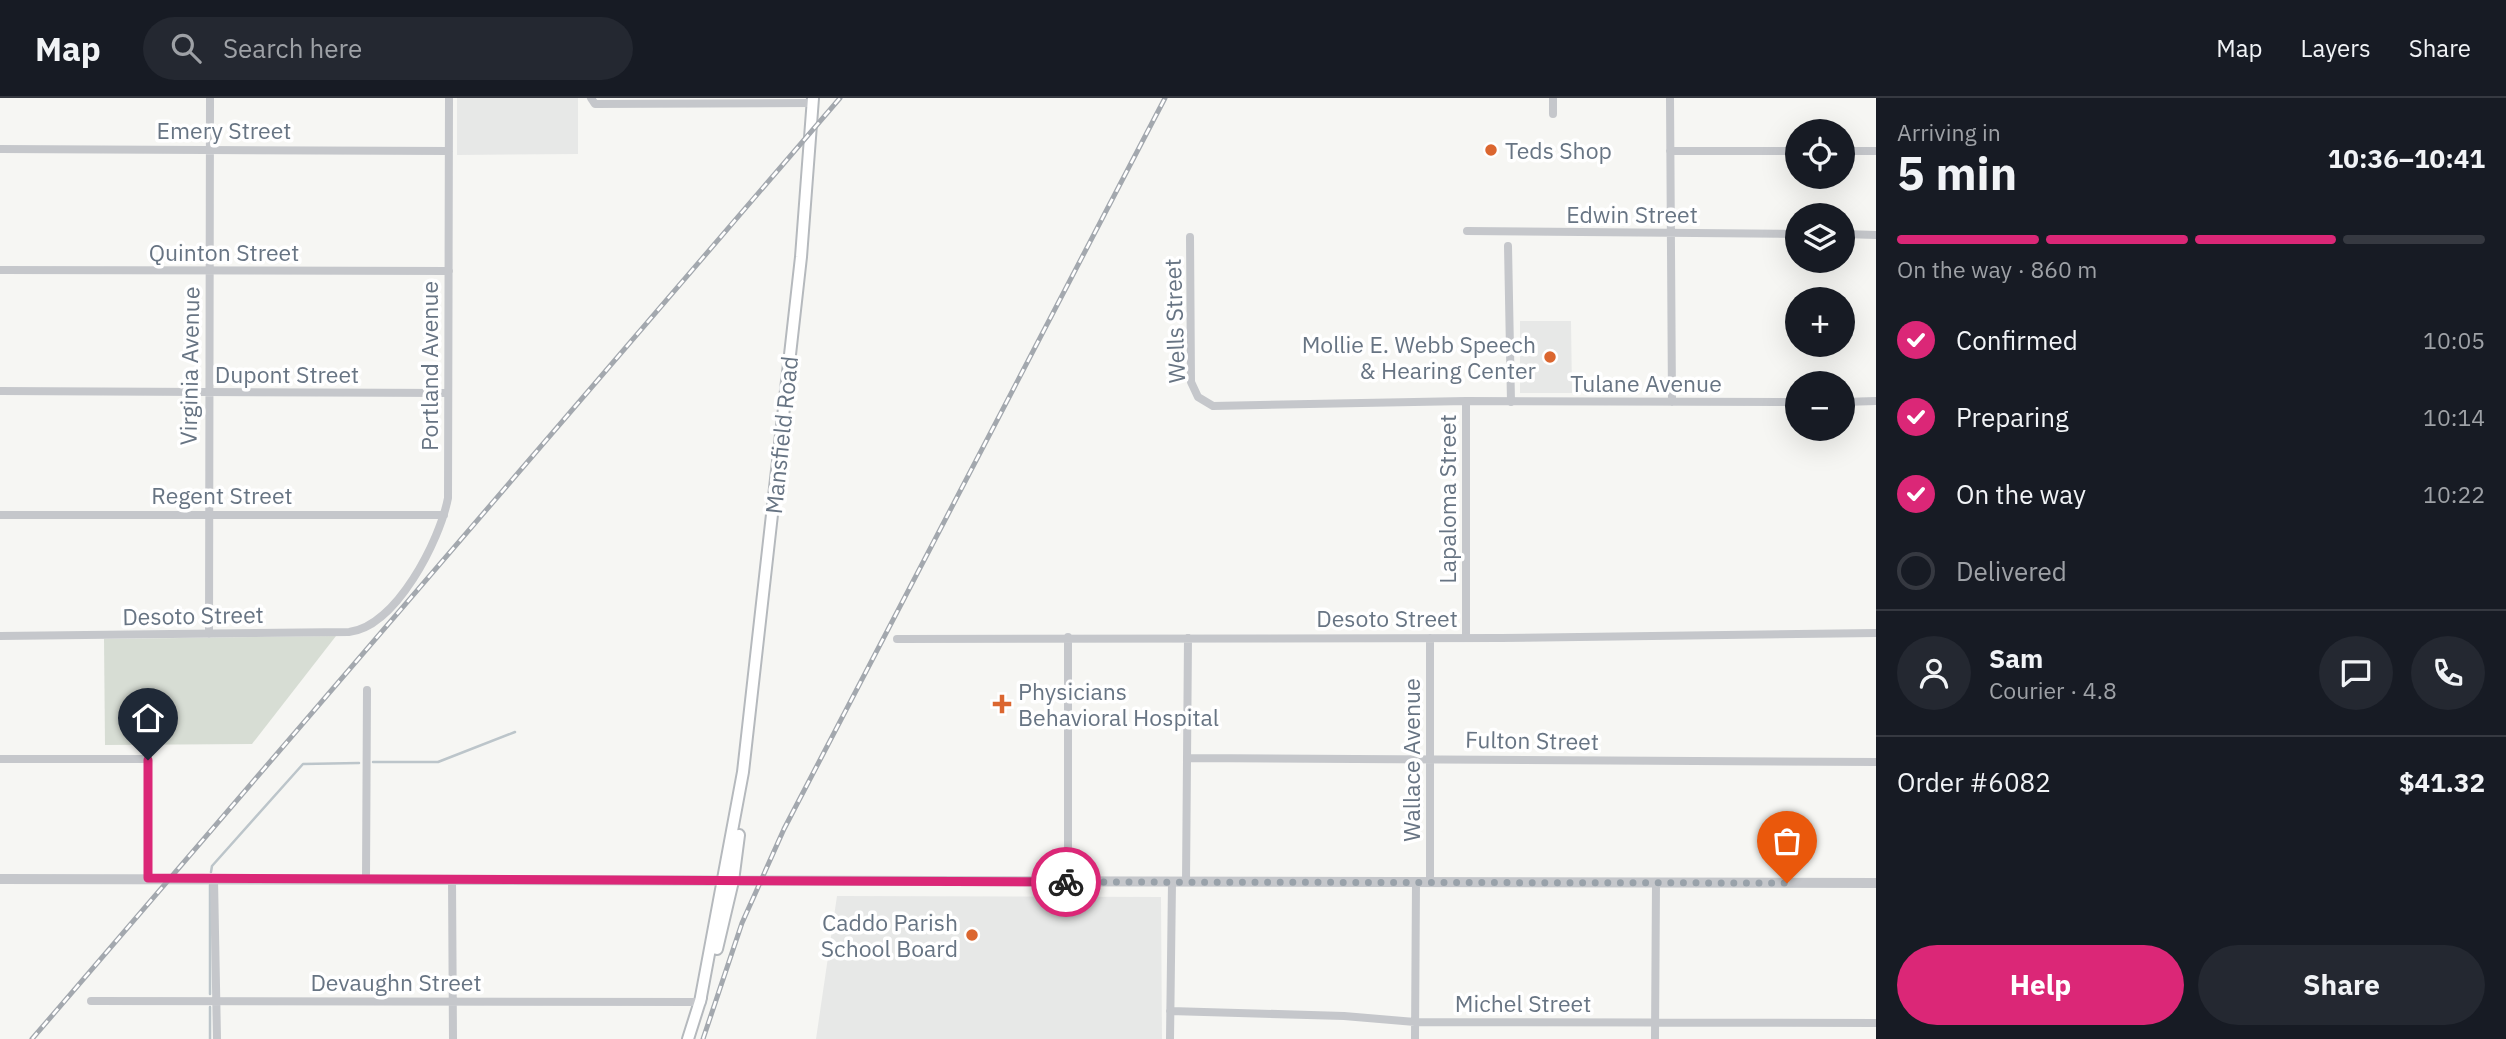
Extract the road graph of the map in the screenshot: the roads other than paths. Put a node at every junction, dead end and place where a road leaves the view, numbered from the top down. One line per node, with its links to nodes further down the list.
1 (210, 98): 10 (street, Virginia Avenue)
2 (449, 98): 11 (street, Portland Avenue)
3 (1553, 98): 8 (street)
4 (1670, 98): 12 (street)
5 (593, 101): 6 (street)
6 (698, 101): 7 (street)
7 (813, 101): 58 (main road, Mansfield Road)
8 (1553, 114)
9 (0, 149): 10 (street, Emery Street)
10 (210, 150): 11 (street, Emery Street); 24 (street, Virginia Avenue)
11 (449, 150): 25 (street, Portland Avenue)
12 (1670, 151): 13 (street); 17 (street)
13 (1785, 151)
14 (1855, 151): 15 (street)
15 (1876, 151)
16 (1467, 231): 17 (street, Edwin Street)
17 (1670, 234): 18 (street, Edwin Street); 33 (street)
18 (1785, 234)
19 (1855, 234): 20 (street)
20 (1876, 234)
21 (1190, 237): 29 (street, Wells Street)
22 (1508, 246): 32 (street)
23 (0, 270): 24 (street, Quinton Street)
24 (209, 271): 25 (street, Quinton Street); 27 (street, Virginia Avenue)
25 (449, 271): 28 (street, Portland Avenue)
26 (0, 391): 27 (street, Dupont Street)
27 (209, 392): 28 (street, Dupont Street); 36 (street, Virginia Avenue)
28 (449, 393): 38 (street, Portland Avenue)
29 (1203, 401): 30 (street, Tulane Avenue)
30 (1466, 401): 32 (street, Tulane Avenue); 46 (street, Lapaloma Street)
31 (1876, 401): 35 (street)
32 (1511, 402): 33 (street, Tulane Avenue)
33 (1672, 402): 34 (street, Tulane Avenue)
34 (1785, 402)
35 (1855, 402)
36 (207, 514): 37 (street, Regent Street); 38 (street, Regent Street); 41 (street, Virginia Avenue)
37 (0, 515)
38 (444, 515): 39 (street, Portland Avenue)
39 (382, 615): 41 (street, Desoto Street)
40 (1876, 633): 46 (street, Desoto Street)
41 (209, 634): 42 (street, Desoto Street)
42 (0, 636)
43 (1068, 637): 44 (street, Desoto Street); 47 (street, Desoto Street); 59 (street)
44 (1188, 638): 45 (street, Desoto Street); 49 (street)
45 (1430, 638): 46 (street, Desoto Street); 50 (street, Wallace Avenue)
46 (1466, 638)
47 (897, 639)
48 (367, 690): 56 (street)
49 (1188, 758): 50 (street, Fulton Street); 61 (street)
50 (1431, 758): 52 (street, Fulton Street); 63 (street, Wallace Avenue)
51 (0, 760): 53 (street)
52 (1876, 762)
53 (148, 878): 54 (street); 55 (street)
54 (0, 879)
55 (214, 879): 56 (street); 66 (street)
56 (366, 879): 57 (street)
57 (452, 880): 58 (street); 68 (street)
58 (729, 881): 59 (street); 69 (main road, Mansfield Road)
59 (1068, 882): 60 (street)
60 (1172, 882): 61 (street); 70 (street)
61 (1186, 882): 62 (street)
62 (1416, 882): 63 (street); 71 (street)
63 (1430, 882): 64 (street)
64 (1656, 882): 65 (street); 72 (street)
65 (1876, 883)
66 (216, 1000): 67 (street, Devaughn Street); 68 (street, Devaughn Street); 74 (street)
67 (91, 1001)
68 (453, 1001): 69 (street, Devaughn Street); 75 (street)
69 (700, 1002): 76 (main road, Mansfield Road)
70 (1170, 1011): 71 (street, Michel Street); 77 (street)
71 (1415, 1022): 72 (street, Michel Street); 78 (street)
72 (1655, 1023): 73 (street, Michel Street); 79 (street)
73 (1876, 1023)
74 (217, 1039)
75 (453, 1039)
76 (688, 1039)
77 (1170, 1039)
78 (1415, 1039)
79 (1655, 1039)

